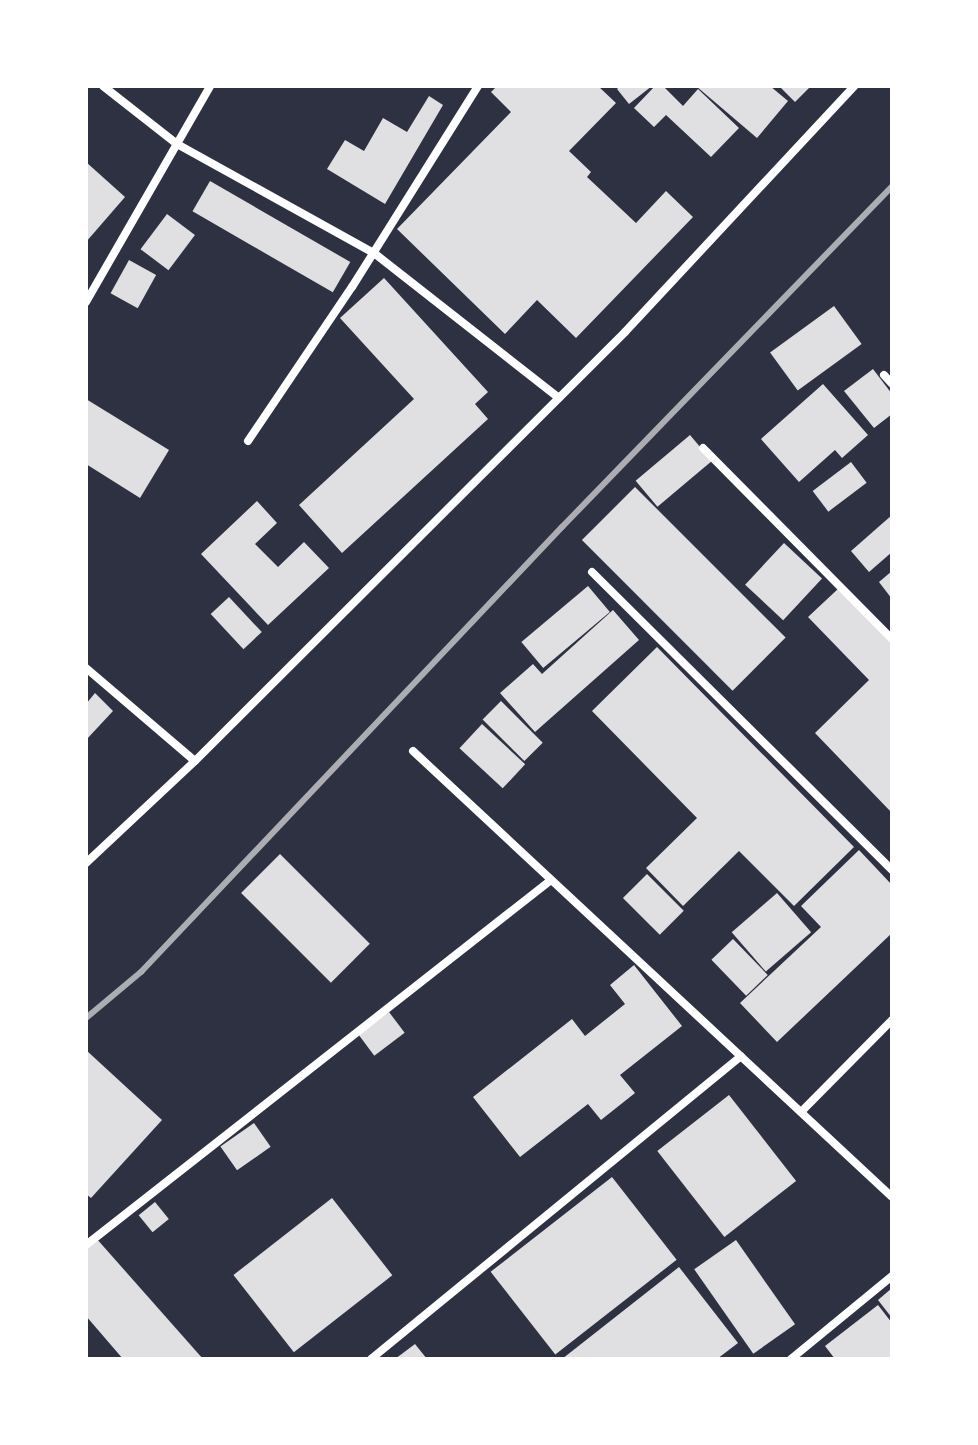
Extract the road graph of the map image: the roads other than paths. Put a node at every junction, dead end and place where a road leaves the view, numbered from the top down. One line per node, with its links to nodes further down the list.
1 (103, 86): 5 (street)
2 (210, 86): 5 (street)
3 (478, 86): 6 (street)
4 (854, 86): 10 (street)
5 (177, 144): 6 (street); 7 (street)
6 (374, 253): 10 (street); 11 (street)
7 (86, 302)
8 (884, 375): 9 (street)
9 (892, 384)
10 (559, 398): 17 (street)
11 (248, 441)
12 (703, 448): 14 (street)
13 (592, 572): 19 (street)
14 (892, 639)
15 (86, 668): 17 (street)
16 (413, 751): 20 (street)
17 (195, 761): 18 (street)
18 (86, 863)
19 (892, 870)
20 (551, 880): 22 (street); 25 (street)
21 (892, 1020): 23 (street)
22 (741, 1056): 23 (street); 27 (street)
23 (801, 1112): 24 (street)
24 (892, 1197)
25 (86, 1245)
26 (892, 1276): 28 (street)
27 (371, 1359)
28 (791, 1359)

